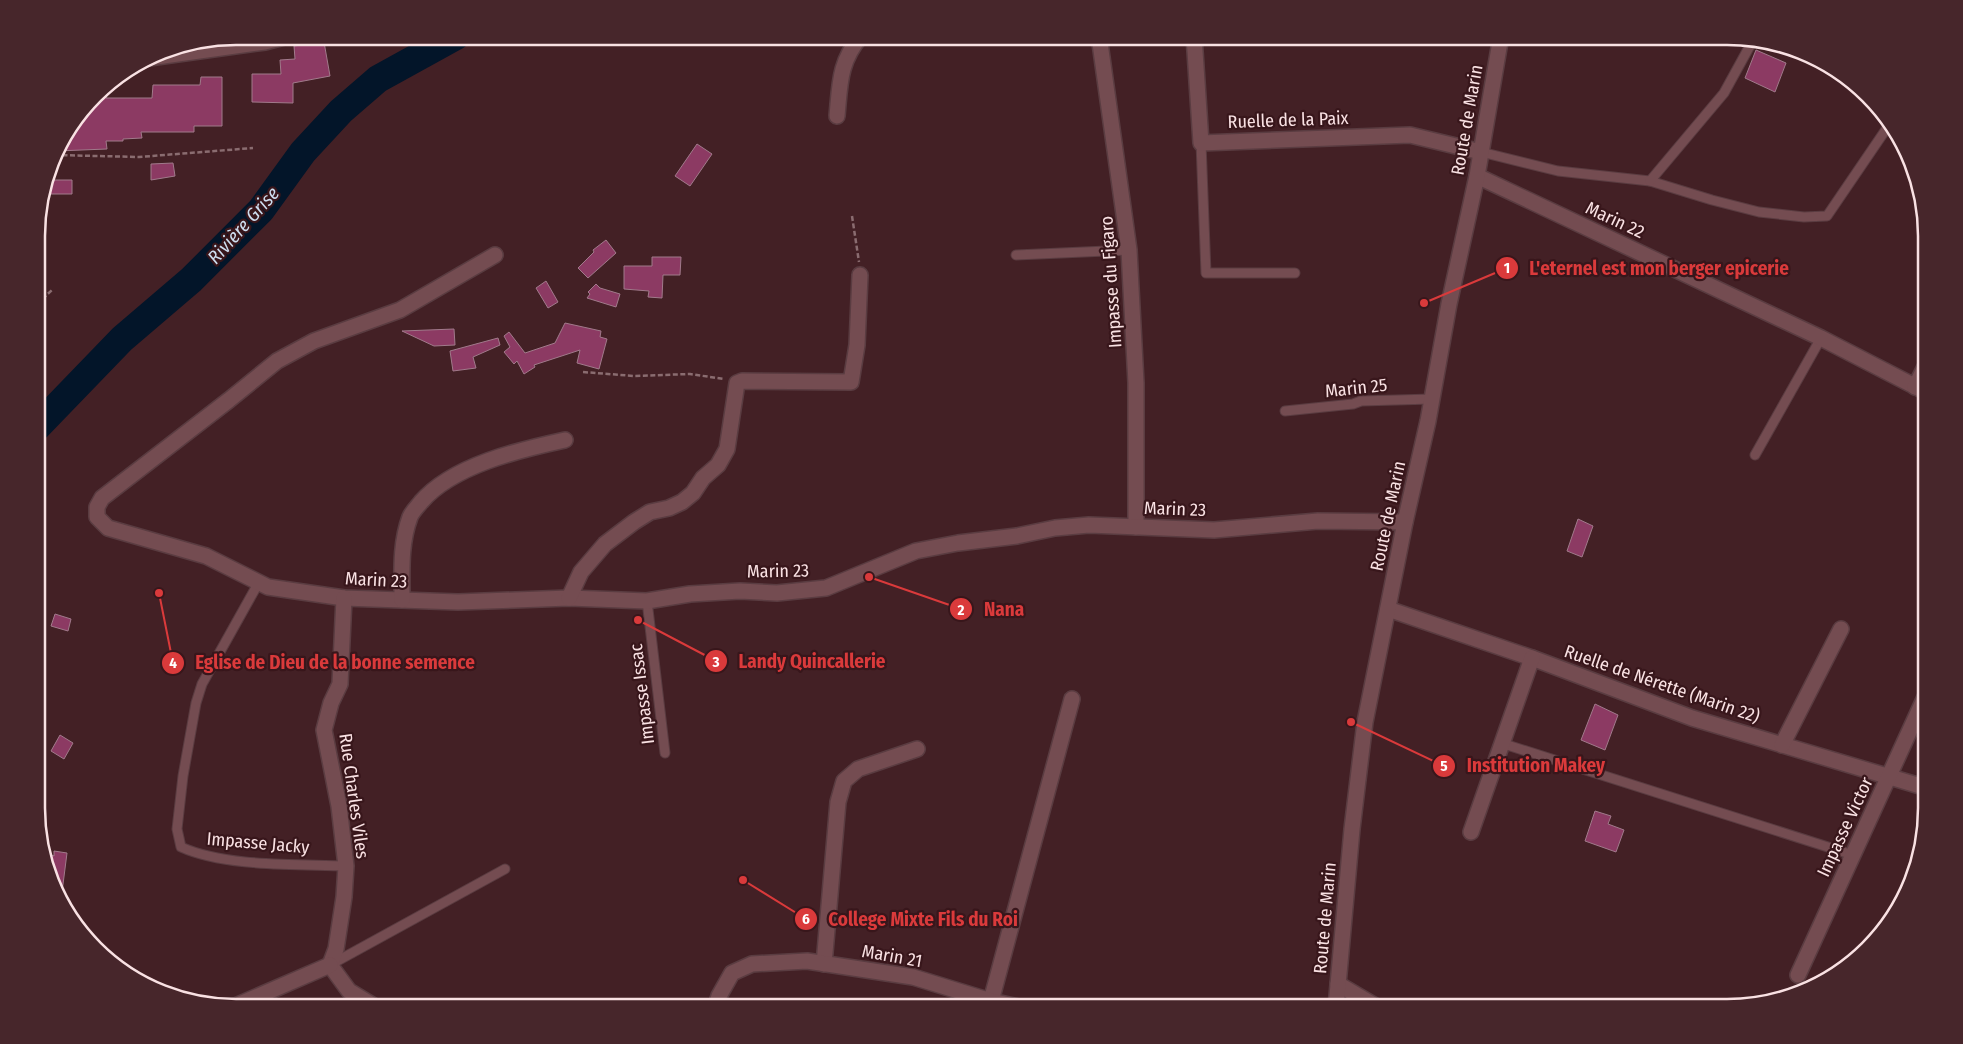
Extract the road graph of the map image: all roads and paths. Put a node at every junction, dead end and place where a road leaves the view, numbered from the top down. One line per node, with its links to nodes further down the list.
1 (242, 45): 7 (street)
2 (854, 45): 8 (street)
3 (1100, 45): 17 (street, Impasse du Figaro)
4 (1195, 45): 10 (street)
5 (1500, 45): 12 (street, Route de Marin)
6 (1750, 47): 15 (lane)
7 (178, 54)
8 (837, 116)
9 (1886, 130): 15 (lane)
10 (1201, 142): 12 (street, Ruelle de la Paix); 20 (lane)
11 (253, 148): 13 (path)
12 (1482, 152): 14 (street, Route de Marin); 15 (lane)
13 (63, 155)
14 (1477, 176): 24 (street, Marin 22); 28 (street, Route de Marin)
15 (1650, 181)
16 (852, 216): 21 (path)
17 (1129, 250): 19 (lane); 33 (street, Impasse du Figaro)
18 (495, 255): 34 (street, Marin 23)
19 (1016, 255)
20 (1295, 273)
21 (860, 275): 26 (street)
22 (52, 290): 23 (path)
23 (45, 297)
24 (1821, 338): 27 (street, Marin 22); 31 (lane)
25 (583, 372): 26 (path)
26 (737, 383): 36 (street)
27 (1918, 388)
28 (1432, 399): 29 (lane, Marin 25); 32 (street, Route de Marin)
29 (1285, 411)
30 (565, 440): 37 (street)
31 (1755, 456)
32 (1405, 522): 33 (street, Marin 23); 39 (street, Route de Marin)
33 (1136, 527): 38 (street, Marin 23)
34 (259, 582): 35 (street, Marin 23); 52 (lane, Impasse Jacky)
35 (344, 598): 37 (street, Marin 23); 52 (street, Rue Charles Viles)
36 (569, 598): 37 (street, Marin 23); 38 (street, Marin 23)
37 (402, 600)
38 (647, 601): 47 (lane, Impasse Issac)
39 (1388, 609): 41 (street, Ruelle de Nérette (Marin 22)); 57 (street, Route de Marin)
40 (1841, 629): 45 (street)
41 (1532, 658): 44 (street); 45 (street, Ruelle de Nérette (Marin 22))
42 (1072, 699): 62 (street)
43 (1918, 712): 48 (street, Impasse Victor)
44 (1501, 743): 50 (street); 51 (lane)
45 (1782, 745): 48 (street, Ruelle de Nérette (Marin 22))
46 (918, 748): 54 (street)
47 (665, 753)
48 (1888, 777): 49 (street, Ruelle de Nérette (Marin 22)); 51 (street, Impasse Victor)
49 (1918, 785)
50 (1471, 832)
51 (1853, 855): 56 (street, Impasse Victor)
52 (346, 866): 55 (street, Rue Charles Viles)
53 (505, 869): 55 (lane)
54 (824, 964): 60 (street, Marin 21); 61 (street, Marin 21)
55 (330, 965): 58 (street); 59 (street)
56 (1798, 974)
57 (1338, 984): 63 (street, Route de Marin); 64 (street)
58 (251, 999)
59 (362, 999)
60 (718, 999)
61 (984, 999)
62 (991, 999)
63 (1337, 999)
64 (1363, 999)

